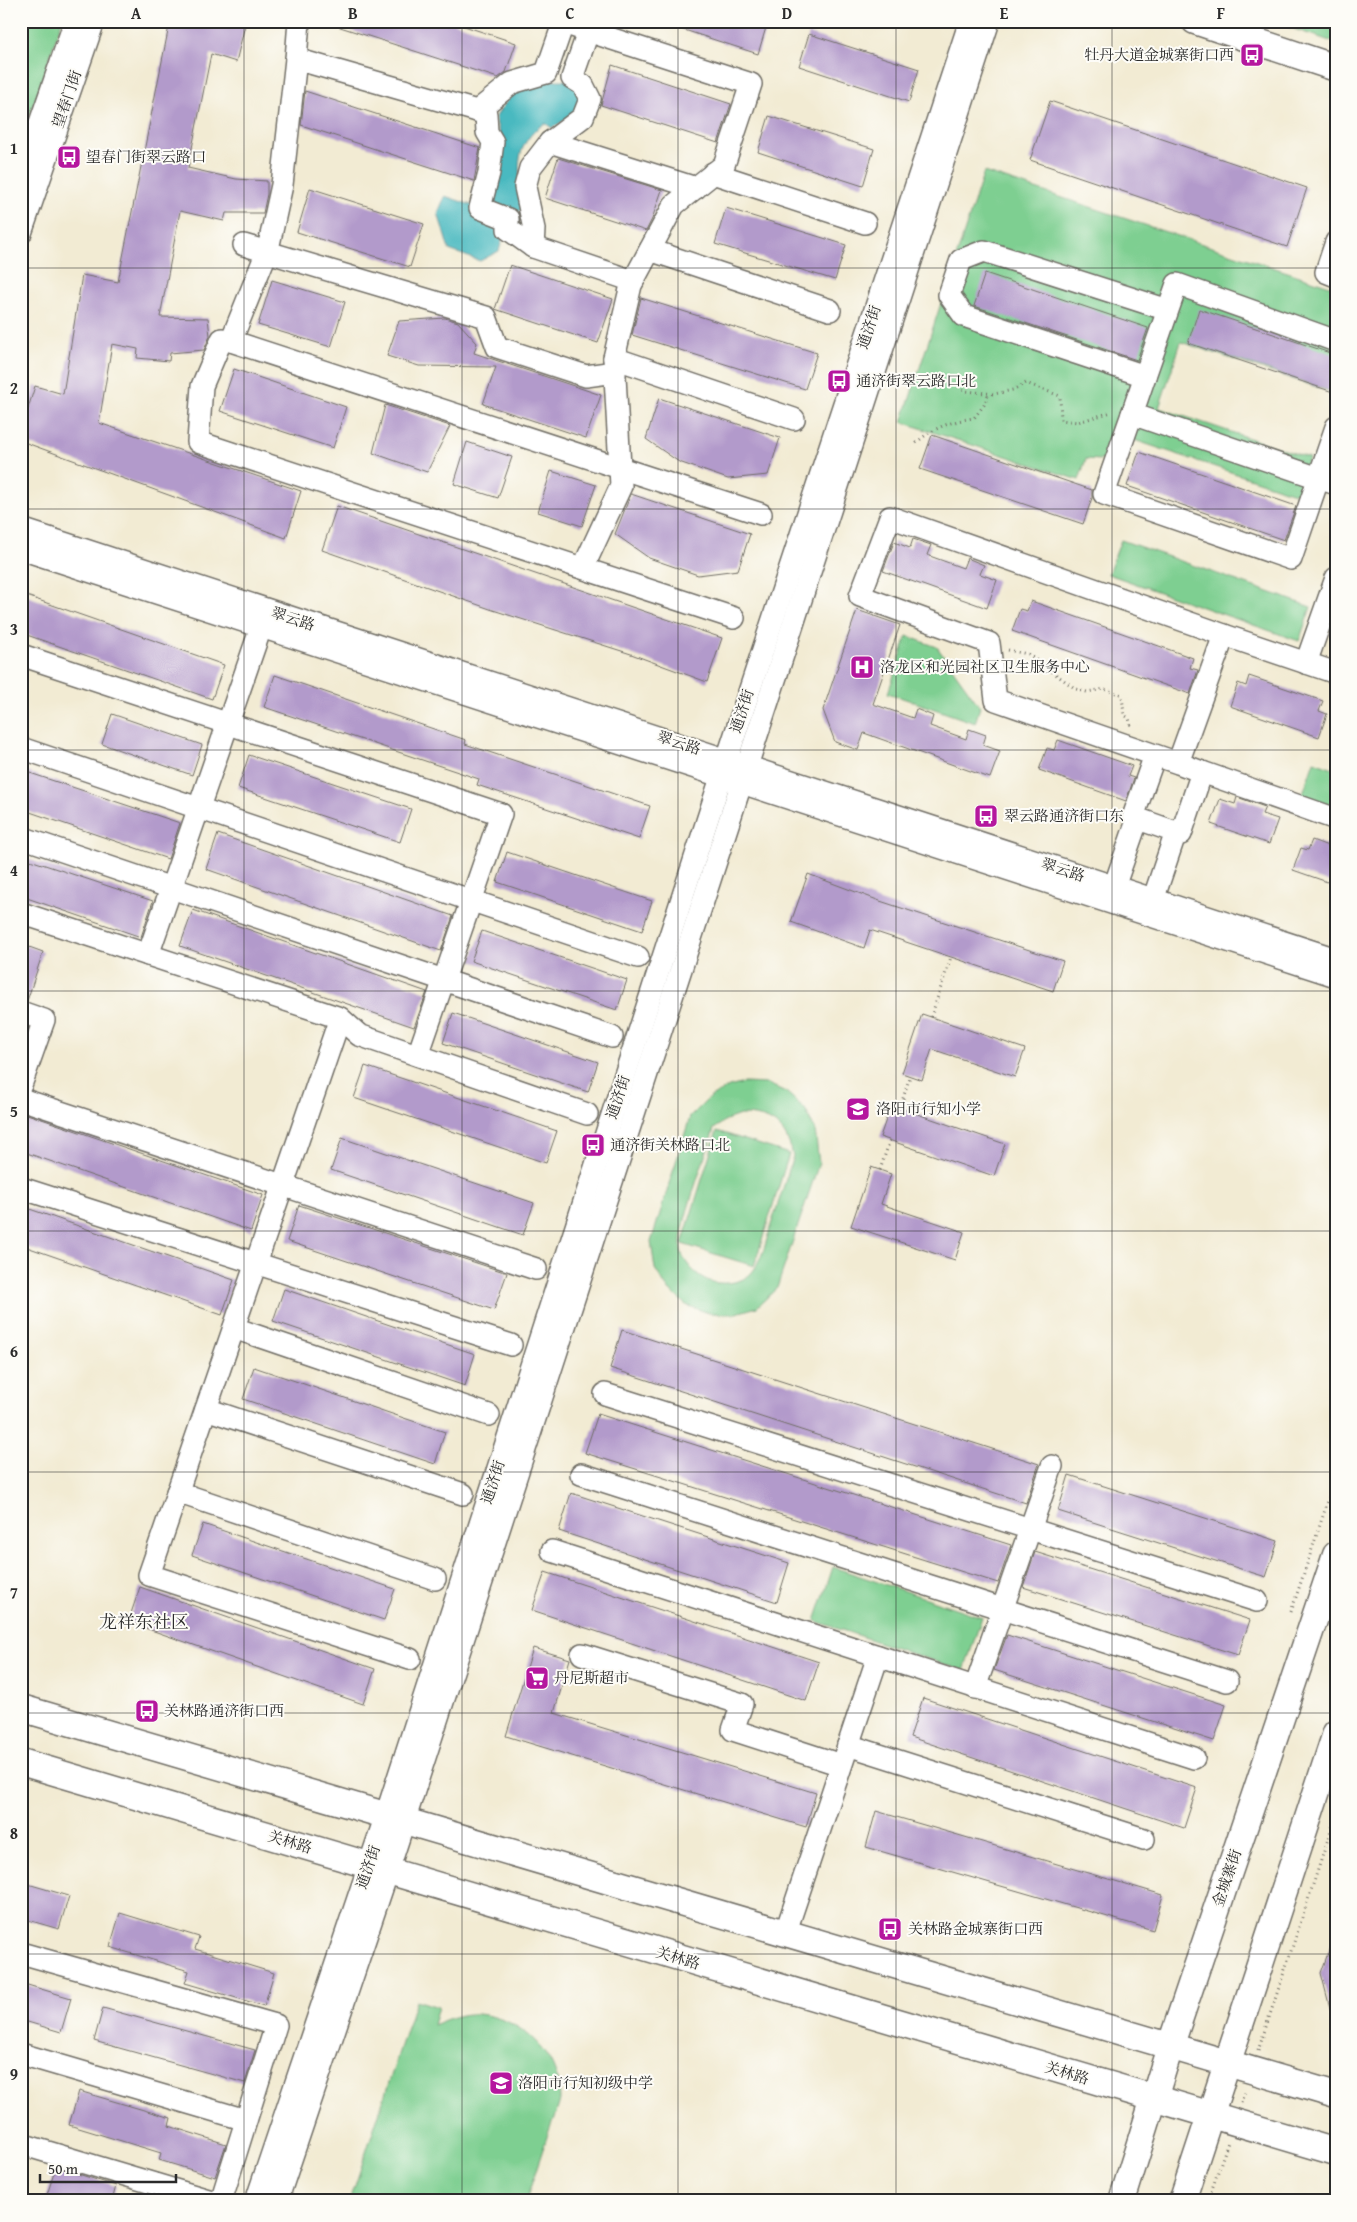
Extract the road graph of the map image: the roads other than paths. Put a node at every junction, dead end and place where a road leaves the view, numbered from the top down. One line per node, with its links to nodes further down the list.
1 (75, 21): 14 (street, 望春门街)
2 (94, 21): 17 (street, 望春门街)
3 (299, 21): 9 (street)
4 (970, 21): 51 (street, 通济街)
5 (989, 21): 53 (street, 通济街)
6 (1195, 21): 10 (main road)
7 (561, 22): 8 (street); 11 (street)
8 (591, 26): 12 (street); 13 (street)
9 (296, 59): 11 (street); 22 (street)
10 (1336, 68)
11 (477, 111): 20 (street)
12 (550, 142): 15 (street); 20 (street)
13 (713, 173): 15 (street); 16 (street)
14 (21, 178)
15 (696, 188): 21 (street)
16 (865, 222)
17 (21, 233)
18 (1336, 242): 23 (street)
19 (244, 245): 22 (street)
20 (533, 246): 24 (street)
21 (650, 250): 24 (street); 25 (street)
22 (267, 253): 27 (street); 29 (street)
23 (1336, 276)
24 (633, 281): 29 (street)
25 (830, 310)
26 (1168, 310): 28 (street); 30 (street); 30 (street)
27 (230, 341): 34 (street); 39 (street)
28 (1336, 341)
29 (615, 365): 32 (street); 34 (street)
30 (1145, 376): 31 (street)
31 (1132, 414): 35 (street); 35 (street)
32 (794, 419)
33 (1336, 427): 35 (street)
34 (620, 468): 36 (street); 39 (street)
35 (1327, 481)
36 (761, 514)
37 (21, 529): 41 (street, 翠云路)
38 (21, 549): 41 (street, 翠云路)
39 (583, 568): 42 (street)
40 (1336, 578): 45 (street)
41 (264, 618): 47 (street); 51 (street, 翠云路)
42 (734, 618)
43 (1224, 635): 45 (street); 49 (street); 50 (street)
44 (21, 655): 47 (street)
45 (1306, 663): 46 (street)
46 (1336, 673)
47 (228, 724): 54 (street); 61 (street)
48 (21, 748): 54 (street)
49 (1146, 752): 50 (street); 55 (street)
50 (1178, 763): 52 (street)
51 (724, 767): 53 (street, 翠云路); 106 (street, 通济街)
52 (1202, 772): 56 (street); 57 (street)
53 (745, 774): 59 (street, 翠云路); 67 (street, 翠云路); 106 (street, 通济街)
54 (199, 808): 60 (street); 61 (street)
55 (1138, 818): 57 (street); 59 (street)
56 (1336, 819)
57 (1176, 832): 62 (street)
58 (21, 837): 60 (street)
59 (1114, 887): 62 (street, 翠云路)
60 (171, 888): 64 (street); 68 (street)
61 (472, 900): 65 (street); 68 (street)
62 (1154, 900): 66 (street, 翠云路)
63 (21, 914): 64 (street)
64 (148, 955): 70 (street)
65 (638, 957)
66 (1336, 959)
67 (1336, 976)
68 (444, 980): 71 (street); 72 (street)
69 (21, 1012): 73 (street)
70 (340, 1018): 72 (street); 76 (street)
71 (612, 1037)
72 (418, 1055): 75 (street)
73 (21, 1085)
74 (21, 1099): 76 (street)
75 (586, 1114)
76 (282, 1186): 78 (street); 79 (street)
77 (21, 1188): 78 (street)
78 (256, 1263): 80 (street); 81 (street)
79 (536, 1269)
80 (234, 1328): 83 (street); 84 (street)
81 (511, 1345)
82 (605, 1394): 89 (street)
83 (206, 1409): 87 (street); 88 (street)
84 (489, 1414)
85 (1052, 1466): 89 (street)
86 (581, 1474): 94 (street)
87 (177, 1492): 92 (street); 97 (street)
88 (463, 1494)
89 (1031, 1529): 93 (street); 94 (street)
90 (552, 1551): 96 (street)
91 (1336, 1555): 111 (main road, 金城寨街)
92 (436, 1579)
93 (1257, 1600)
94 (1003, 1610): 98 (street); 99 (street)
95 (582, 1654): 105 (street)
96 (878, 1656): 99 (street); 102 (street)
97 (410, 1659)
98 (1227, 1681)
99 (976, 1688): 103 (street)
100 (21, 1708): 106 (main road)
101 (1336, 1733): 113 (main road)
102 (848, 1745): 105 (street); 107 (street)
103 (1194, 1758)
104 (21, 1762): 108 (main road, 关林路)
105 (841, 1766): 109 (street)
106 (395, 1818): 108 (street, 通济街); 109 (main road)
107 (1144, 1838)
108 (378, 1868): 115 (main road, 关林路); 122 (street, 通济街); 123 (street, 通济街)
109 (785, 1934): 111 (main road)
110 (21, 1953): 117 (street)
111 (1170, 2047): 113 (main road); 115 (main road, 金城寨街)
112 (21, 2054): 117 (street)
113 (1227, 2063): 114 (main road); 116 (main road)
114 (1336, 2095)
115 (1154, 2099): 116 (main road, 关林路); 124 (main road, 金城寨街)
116 (1222, 2118): 119 (main road, 关林路); 125 (main road)
117 (246, 2120): 121 (street)
118 (21, 2144): 120 (street)
119 (1336, 2152)
120 (212, 2201)
121 (221, 2201)
122 (256, 2201)
123 (277, 2201)
124 (1122, 2201)
125 (1182, 2201)

